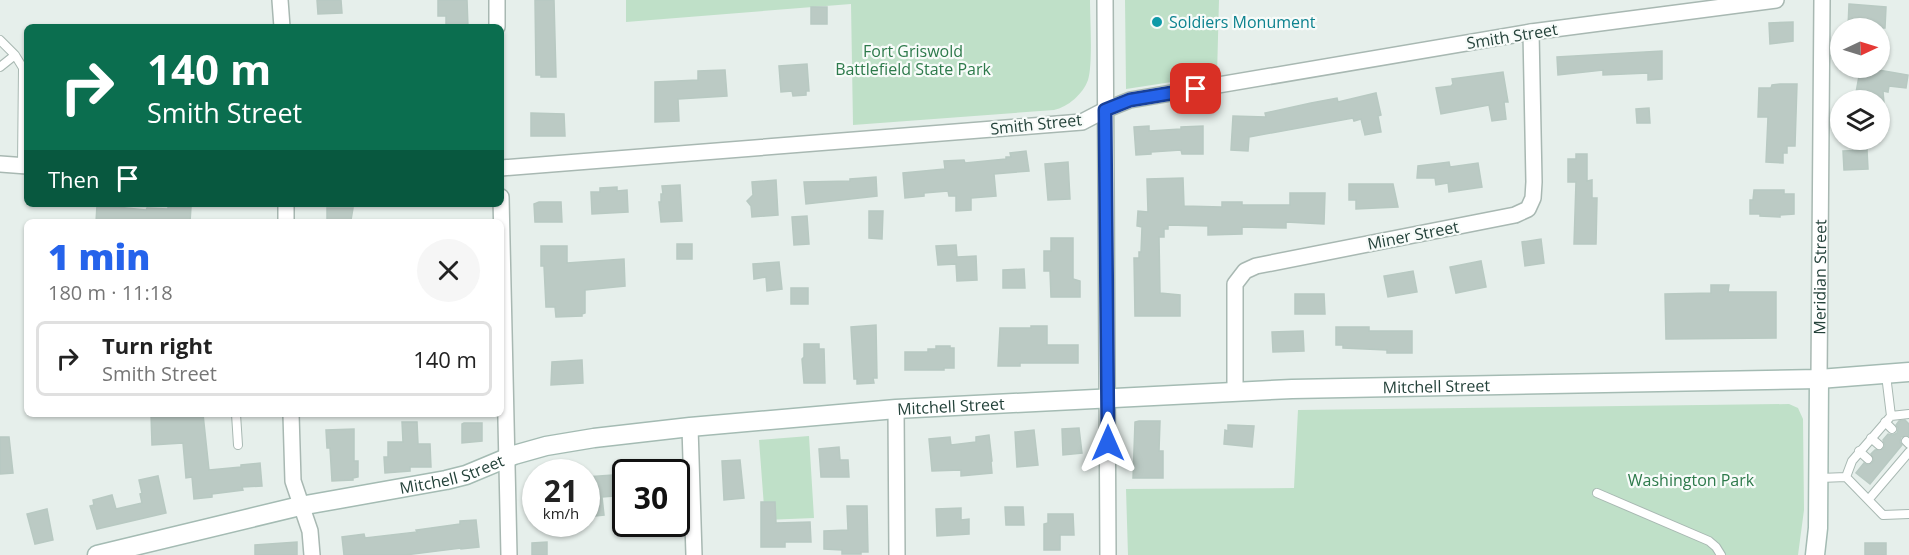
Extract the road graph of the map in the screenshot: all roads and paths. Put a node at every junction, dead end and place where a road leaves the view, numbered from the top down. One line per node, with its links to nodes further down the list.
1 (280, 0): 6 (street)
2 (497, 0): 7 (street)
3 (1105, 0): 12 (street)
4 (1776, 0): 8 (street, Smith Street)
5 (1822, 0): 19 (street, Meridian Street)
6 (282, 24)
7 (497, 24)
8 (1531, 32): 12 (street, Smith Street); 20 (street, Miner Street)
9 (0, 40): 10 (lane)
10 (15, 56): 11 (lane); 14 (lane)
11 (0, 67)
12 (1105, 110): 15 (street, Smith Street); 21 (street)
13 (0, 164): 14 (street)
14 (24, 165)
15 (504, 168)
16 (504, 328): 35 (street)
17 (1909, 372): 18 (main road, Mitchell Street)
18 (1886, 374): 19 (main road, Mitchell Street); 26 (lane)
19 (1819, 379): 20 (main road, Mitchell Street); 41 (main road, Meridian Street)
20 (1235, 391): 21 (main road, Mitchell Street)
21 (1107, 398): 22 (main road, Mitchell Street); 51 (street)
22 (896, 409): 27 (main road, Mitchell Street); 50 (street)
23 (1909, 414): 26 (lane)
24 (236, 417): 30 (lane)
25 (291, 417): 44 (street)
26 (1888, 419): 28 (lane); 29 (lane)
27 (690, 427): 35 (main road, Mitchell Street); 49 (street)
28 (1893, 429)
29 (1871, 438): 31 (lane); 32 (lane)
30 (238, 445)
31 (1879, 445)
32 (1859, 451): 36 (lane); 39 (lane)
33 (1909, 452): 37 (lane)
34 (1893, 456): 37 (lane)
35 (507, 458): 44 (main road, Mitchell Street); 48 (street)
36 (1868, 459)
37 (1901, 462): 40 (lane)
38 (1881, 470): 40 (lane)
39 (1846, 477): 41 (lane); 43 (lane)
40 (1888, 477): 43 (lane)
41 (1818, 478): 53 (main road, Meridian Street)
42 (1597, 493): 52 (lane)
43 (1869, 499): 45 (lane)
44 (300, 506): 46 (main road, Mitchell Street); 47 (street)
45 (1909, 514)
46 (97, 555)
47 (312, 555)
48 (509, 555)
49 (693, 555)
50 (897, 555)
51 (1108, 555)
52 (1720, 555)
53 (1815, 555)

